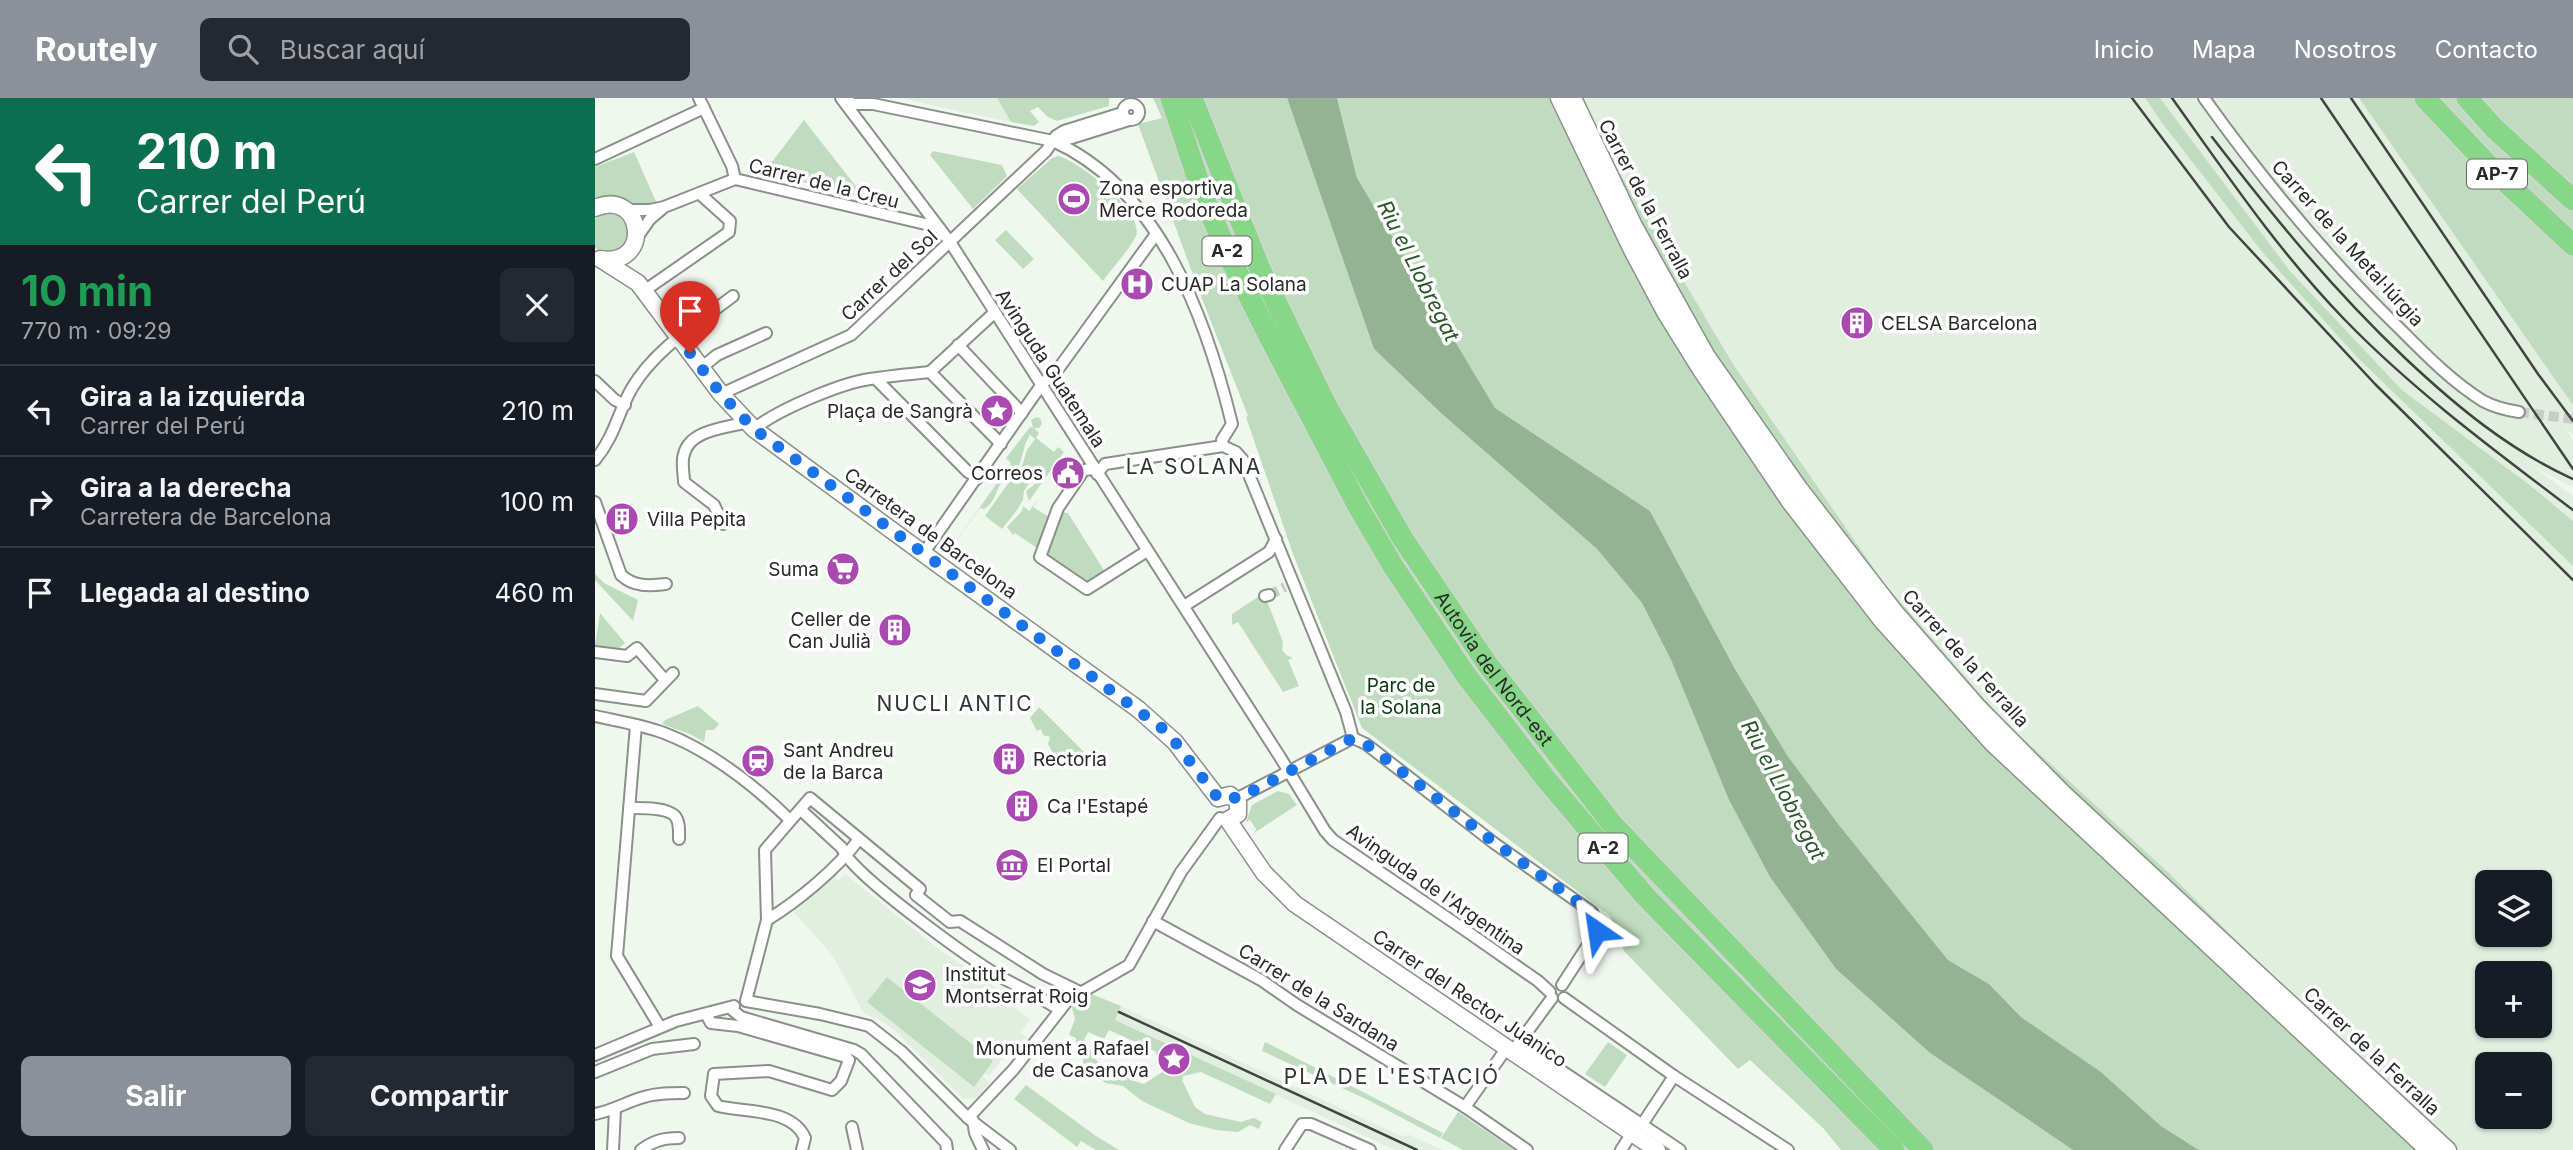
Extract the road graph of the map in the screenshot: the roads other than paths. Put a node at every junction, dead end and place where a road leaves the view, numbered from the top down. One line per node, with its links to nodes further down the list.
1 (1162, 98): 15 (highway)
2 (1171, 98): 15 (highway, Autovia del Nord-est / A-2)
3 (1192, 98): 17 (highway, Autovia del Nord-est / A-2)
4 (1207, 98): 17 (highway)
5 (1559, 98): 117 (street, Carrer de la Ferralla)
6 (1573, 98): 118 (street, Carrer de la Ferralla)
7 (2204, 98): 44 (street, Carrer de la Metal·lúrgia)
8 (2425, 98): 27 (highway, AP-7)
9 (2467, 98): 19 (highway, AP-7)
10 (701, 103): 14 (street); 16 (street)
11 (847, 103): 13 (street); 23 (street, Avinguda Guatemala)
12 (1126, 116): 13 (street)
13 (1052, 141): 24 (street); 25 (street, Carrer del Sol)
14 (595, 159)
15 (1191, 160): 115 (highway, Autovia del Nord-est / A-2)
16 (735, 179): 18 (street, Carrer de la Creu); 23 (street, Carrer de la Creu)
17 (1227, 183): 116 (highway, Autovia del Nord-est / A-2)
18 (700, 194): 21 (street, Carrer de la Creu); 29 (street)
19 (2573, 201)
20 (597, 205): 22 (street)
21 (664, 207): 22 (street, Carrer de la Creu); 26 (street, Carrer de la Creu)
22 (626, 210): 26 (street, Carretera de Barcelona)
23 (938, 227): 25 (street, Avinguda Guatemala)
24 (1156, 234): 39 (street); 48 (street)
25 (950, 242): 31 (street, Avinguda Guatemala); 40 (street, Carrer del Sol)
26 (634, 244): 28 (street); 29 (street, Carretera de Barcelona)
27 (2573, 245)
28 (597, 258): 29 (street, Carretera de Barcelona)
29 (641, 287): 33 (street, Carretera de Barcelona)
30 (733, 296): 33 (street)
31 (994, 313): 34 (street); 39 (street, Avinguda Guatemala)
32 (767, 332): 35 (street)
33 (679, 338): 35 (street, Carretera de Barcelona); 43 (street)
34 (958, 345): 36 (street); 45 (street)
35 (701, 368): 40 (street, Carretera de Barcelona)
36 (930, 372): 37 (street); 47 (street)
37 (877, 379): 46 (street); 51 (street)
38 (595, 382): 43 (street)
39 (1042, 384): 41 (street, Avinguda Guatemala); 42 (street)
40 (721, 394): 46 (street, Carretera de Barcelona)
41 (1049, 397): 42 (street); 50 (street, Avinguda Guatemala)
42 (1032, 399): 45 (street)
43 (625, 405): 49 (street)
44 (2519, 412)
45 (1022, 413): 47 (street)
46 (751, 425): 53 (street); 56 (street, Carretera de Barcelona)
47 (1001, 444): 51 (street)
48 (1223, 446): 50 (street); 54 (street)
49 (595, 460)
50 (1096, 471): 55 (street, Avinguda Guatemala); 55 (street)
51 (978, 478): 56 (street)
52 (595, 502): 57 (street)
53 (723, 524)
54 (1276, 539): 58 (street); 63 (street)
55 (1147, 551): 58 (street, Avinguda Guatemala)
56 (923, 554): 65 (street, Carretera de Barcelona)
57 (666, 584)
58 (1184, 606): 64 (street, Avinguda Guatemala)
59 (595, 652): 60 (street)
60 (595, 694)
61 (595, 716): 62 (street)
62 (636, 725): 67 (street); 70 (street)
63 (1353, 738): 64 (street); 77 (street)
64 (1289, 771): 66 (street); 80 (street, Avinguda de l'Argentina)
65 (1218, 798): 66 (street); 69 (street)
66 (1237, 799): 69 (street)
67 (629, 808): 71 (street); 86 (street)
68 (801, 810): 70 (street); 72 (street); 73 (street)
69 (1224, 819): 75 (street); 88 (street, Carrer del Rector Juanico)
70 (790, 820): 74 (street)
71 (679, 839)
72 (859, 839): 73 (street); 76 (street)
73 (845, 857): 74 (street); 78 (street)
74 (771, 914): 82 (street)
75 (1153, 921): 79 (street); 93 (street, Carrer de la Sardana)
76 (1039, 971): 78 (street); 79 (street)
77 (1562, 985): 80 (street); 81 (street)
78 (1028, 992): 84 (street)
79 (1082, 993): 84 (street)
80 (1551, 995): 81 (street); 88 (street)
81 (1565, 998): 91 (street)
82 (746, 1001): 83 (street); 96 (street)
83 (730, 1008): 85 (street); 105 (street)
84 (1060, 1010): 96 (street)
85 (705, 1014): 86 (street); 103 (street)
86 (660, 1027): 89 (street)
87 (694, 1044): 90 (street)
88 (1513, 1048): 93 (street); 98 (street, Carrer del Rector Juanico)
89 (595, 1055)
90 (595, 1072)
91 (1674, 1076): 98 (street); 114 (street)
92 (684, 1093): 94 (street)
93 (1465, 1107): 110 (street, Carrer de la Sardana)
94 (615, 1110): 95 (street); 101 (street)
95 (595, 1114)
96 (971, 1119): 100 (street); 106 (street)
97 (852, 1127): 104 (street)
98 (1637, 1128): 111 (street); 112 (street, Carrer del Rector Juanico); 113 (street, Carrer del Rector Juanico)
99 (679, 1138): 102 (street)
100 (999, 1142): 106 (street); 107 (street)
101 (613, 1150)
102 (641, 1150)
103 (802, 1150)
104 (857, 1150)
105 (947, 1150)
106 (985, 1150)
107 (1010, 1150)
108 (1285, 1150): 109 (street)
109 (1370, 1150)
110 (1527, 1150)
111 (1622, 1150)
112 (1657, 1150)
113 (1681, 1150)
114 (1788, 1150)
115 (1894, 1150)
116 (1923, 1150)
117 (2428, 1150)
118 (2448, 1150)

